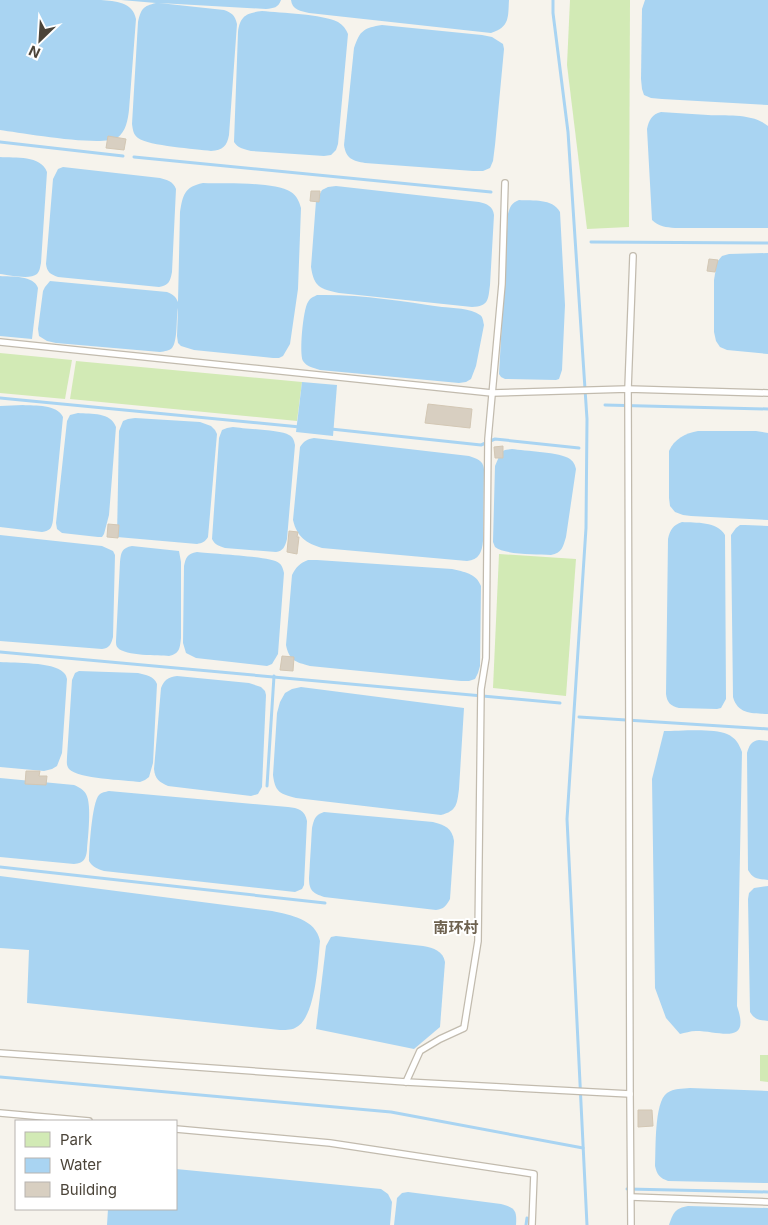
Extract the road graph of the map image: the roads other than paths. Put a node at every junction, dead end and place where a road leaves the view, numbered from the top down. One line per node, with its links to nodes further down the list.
1 (505, 183): 6 (lane)
2 (633, 256): 4 (lane)
3 (0, 342): 6 (lane)
4 (628, 389): 5 (lane); 6 (lane); 9 (lane)
5 (768, 392)
6 (492, 393): 8 (lane)
7 (0, 1053): 8 (lane)
8 (406, 1082): 9 (lane)
9 (630, 1094): 13 (lane)
10 (0, 1114): 11 (lane)
11 (75, 1120)
12 (178, 1129): 15 (lane)
13 (631, 1197): 14 (lane); 16 (lane)
14 (768, 1202)
15 (532, 1225)
16 (631, 1225)

